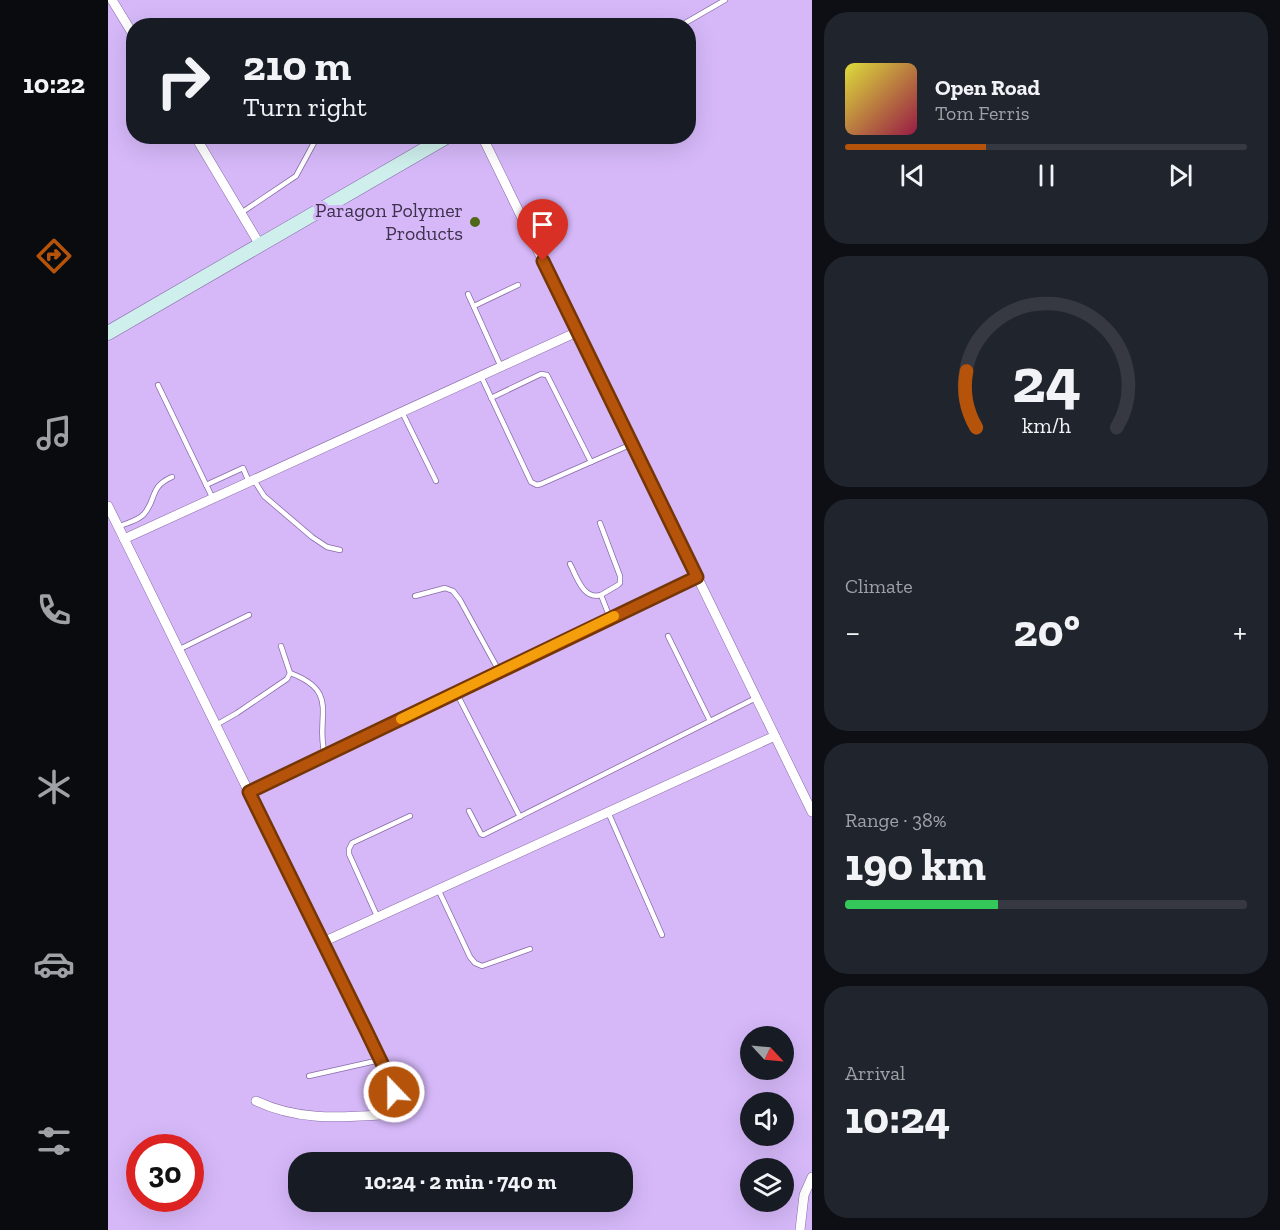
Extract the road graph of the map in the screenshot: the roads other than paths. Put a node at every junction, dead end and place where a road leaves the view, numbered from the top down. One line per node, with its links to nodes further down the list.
1 (112, 0): 4 (street)
2 (725, 0): 3 (lane)
3 (694, 18)
4 (126, 23)
5 (200, 144): 9 (street)
6 (314, 144): 9 (lane)
7 (434, 144): 10 (street)
8 (486, 144): 14 (street)
9 (241, 213): 10 (street)
10 (260, 245): 15 (street)
11 (518, 285): 13 (lane)
12 (468, 294): 13 (lane)
13 (474, 306): 16 (lane)
14 (578, 332): 16 (street); 21 (street)
15 (108, 333)
16 (501, 367): 17 (street)
17 (480, 376): 19 (lane); 20 (street)
18 (158, 385): 27 (lane)
19 (491, 398): 22 (lane); 22 (lane)
20 (402, 412): 25 (street); 26 (lane)
21 (632, 444): 22 (lane); 36 (street)
22 (591, 462)
23 (172, 477): 32 (lane)
24 (218, 480): 25 (lane); 27 (lane); 28 (lane)
25 (252, 481): 28 (street); 34 (lane)
26 (436, 481)
27 (206, 485): 29 (lane)
28 (224, 494): 29 (street)
29 (213, 499): 33 (street)
30 (108, 507): 32 (street)
31 (600, 523): 37 (lane)
32 (118, 527): 33 (street)
33 (124, 539): 43 (street)
34 (340, 550)
35 (570, 564): 37 (lane)
36 (697, 577): 40 (street); 47 (street)
37 (601, 595): 40 (lane)
38 (415, 596): 44 (lane)
39 (249, 615): 43 (lane)
40 (610, 618): 44 (street)
41 (668, 636): 48 (lane)
42 (281, 646): 45 (lane)
43 (178, 650): 49 (street)
44 (499, 672): 46 (street)
45 (290, 673): 49 (lane); 51 (lane)
46 (456, 692): 51 (street); 57 (lane)
47 (756, 698): 48 (lane); 50 (street)
48 (710, 721): 57 (lane)
49 (216, 725): 52 (street)
50 (775, 736): 54 (street); 55 (street)
51 (326, 755): 52 (street)
52 (249, 792): 61 (street)
53 (469, 811): 57 (lane)
54 (608, 812): 58 (street); 60 (lane)
55 (812, 812)
56 (410, 816): 59 (lane)
57 (520, 817)
58 (438, 889): 59 (street); 62 (lane)
59 (378, 917): 61 (street)
60 (662, 935)
61 (323, 942): 63 (street)
62 (530, 949)
63 (380, 1060): 64 (lane); 65 (street)
64 (309, 1076)
65 (256, 1101)
66 (812, 1177): 67 (street)
67 (800, 1230)

